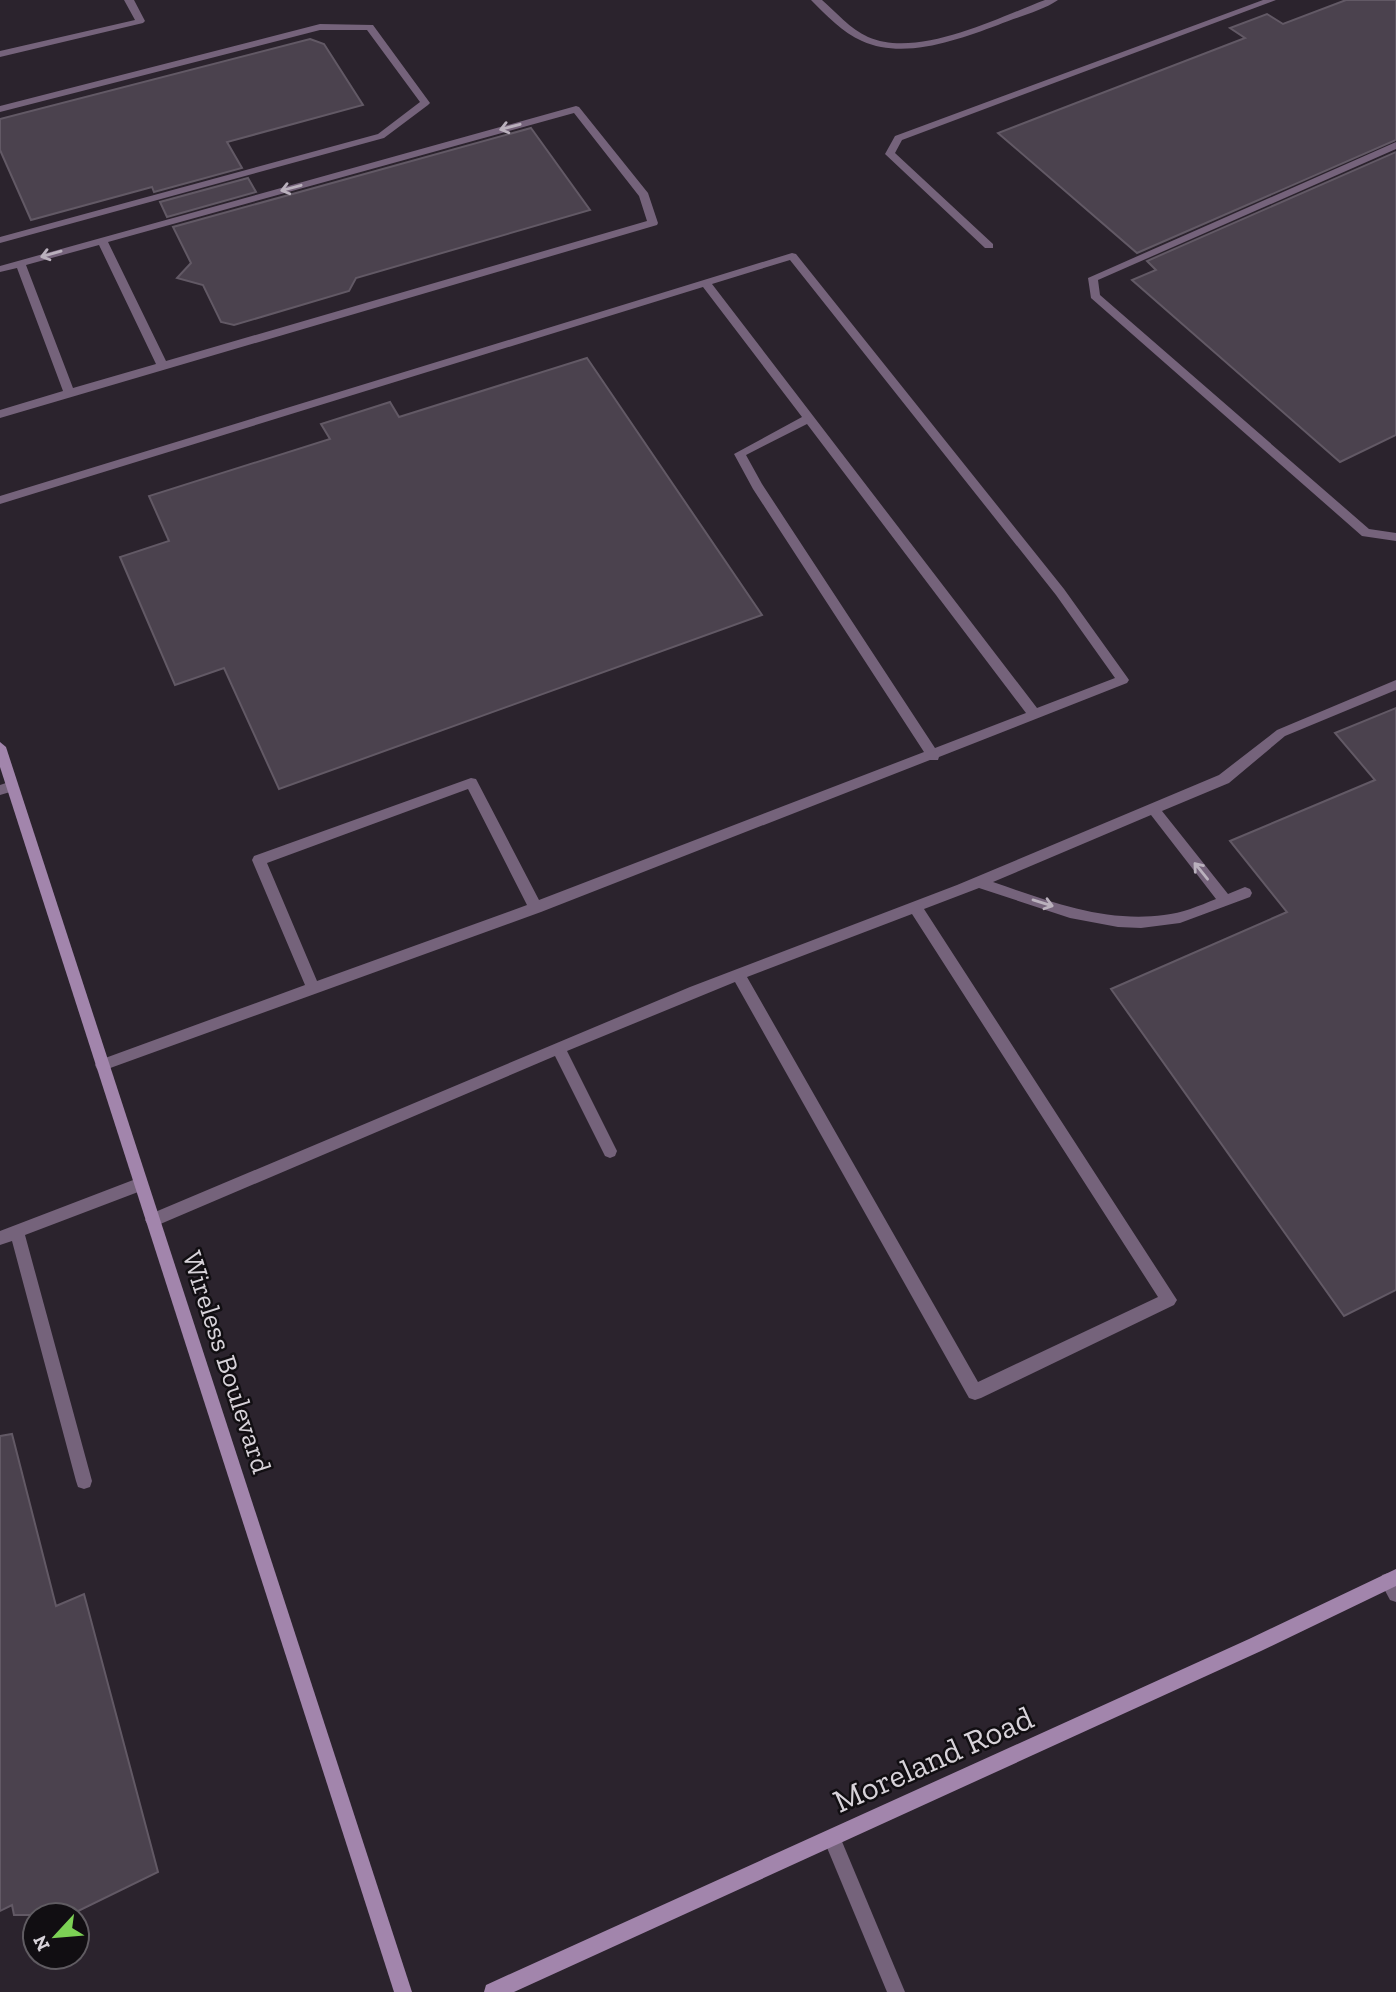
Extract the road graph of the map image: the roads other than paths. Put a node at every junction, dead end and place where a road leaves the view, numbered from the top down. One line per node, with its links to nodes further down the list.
1 (129, 0): 5 (lane)
2 (816, 0): 3 (lane)
3 (1053, 0)
4 (1271, 0): 10 (lane)
5 (0, 54)
6 (0, 108): 8 (lane)
7 (1396, 145): 19 (lane)
8 (0, 240)
9 (102, 240): 11 (lane, one-way to 11); 14 (lane); 14 (lane, one-way to 9)
10 (989, 246)
11 (20, 263): 12 (lane); 15 (lane)
12 (0, 269)
13 (705, 282): 17 (lane); 18 (lane); 21 (lane)
14 (163, 366): 15 (lane)
15 (70, 394): 16 (lane)
16 (0, 415)
17 (809, 418): 21 (lane); 23 (lane)
18 (0, 500)
19 (1396, 537)
20 (1396, 685): 25 (lane)
21 (1035, 715): 23 (lane)
22 (0, 747): 24 (street, Wireless Boulevard)
23 (933, 756): 30 (lane)
24 (6, 788): 34 (street, Wireless Boulevard)
25 (1153, 809): 26 (lane); 28 (lane, one-way to 25)
26 (978, 882): 28 (lane, one-way to 28); 29 (lane)
27 (1245, 893): 28 (lane)
28 (1226, 901)
29 (915, 907): 31 (lane); 31 (lane)
30 (536, 908): 32 (lane); 32 (lane)
31 (738, 975): 33 (lane)
32 (313, 988): 34 (lane)
33 (559, 1049): 35 (lane); 37 (lane)
34 (103, 1065): 36 (street, Wireless Boulevard)
35 (610, 1151)
36 (141, 1184): 37 (street, Wireless Boulevard); 38 (lane)
37 (153, 1220): 43 (street, Wireless Boulevard)
38 (17, 1232): 39 (lane); 40 (lane)
39 (0, 1238)
40 (84, 1482)
41 (1393, 1584): 42 (street, Moreland Road)
42 (832, 1838): 44 (street, Moreland Road); 45 (lane)
43 (403, 1992)
44 (493, 1992)
45 (896, 1992)

